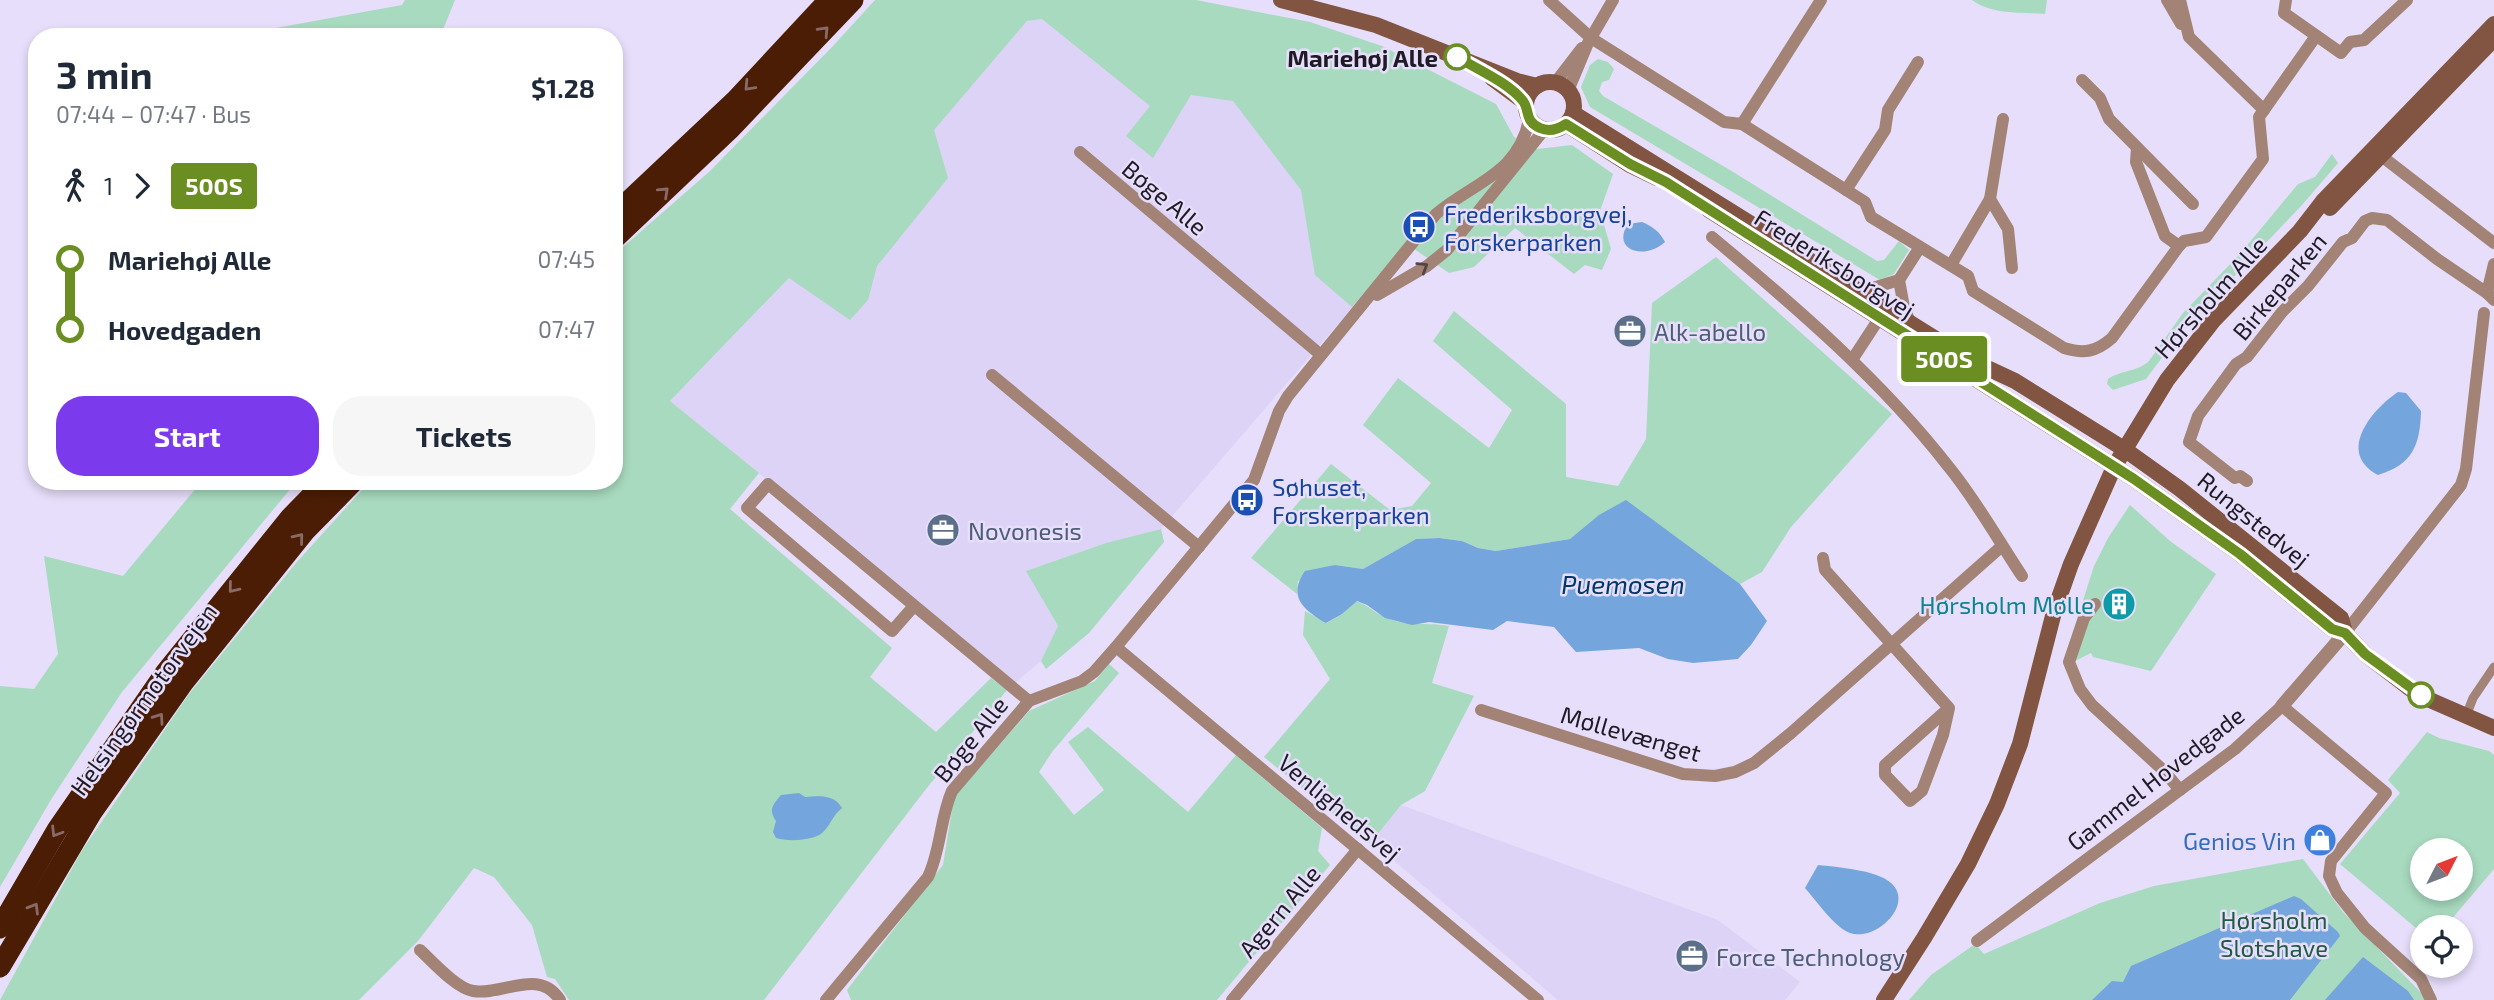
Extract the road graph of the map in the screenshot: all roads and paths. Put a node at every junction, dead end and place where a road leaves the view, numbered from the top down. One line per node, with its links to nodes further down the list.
1 (829, 0): 34 (highway, one-way to 34)
2 (853, 0): 35 (highway, one-way to 2)
3 (1281, 0): 16 (main road)
4 (1549, 0): 15 (street)
5 (1613, 0): 15 (street)
6 (1821, 0): 26 (street)
7 (2167, 0): 13 (street)
8 (2180, 0): 13 (street)
9 (2286, 0): 12 (street)
10 (2407, 0): 12 (street)
11 (2494, 24): 30 (main road, Hørsholm Alle)
12 (2316, 36): 22 (street)
13 (2189, 37): 22 (street)
14 (2494, 39): 30 (main road, Hørsholm Alle)
15 (1589, 41): 20 (street); 26 (street)
16 (1457, 57): 19 (main road); 21 (main road)
17 (1918, 62): 31 (street)
18 (2082, 80): 28 (street)
19 (1537, 86): 20 (main road); 21 (main road)
20 (1561, 87): 23 (main road)
21 (1526, 103): 25 (main road)
22 (2264, 110): 38 (street)
23 (1569, 119): 27 (main road); 44 (main road, Frederiksborgvej); 47 (main road, Frederiksborgvej)
24 (2003, 119): 32 (street)
25 (1530, 120): 27 (main road); 46 (street, Bøge Alle)
26 (1742, 124): 31 (street)
27 (1544, 130): 46 (street, Bøge Alle, one-way to 27)
28 (2137, 148): 33 (street); 38 (street)
29 (1080, 152): 50 (street, Bøge Alle)
30 (2377, 153): 37 (street); 54 (main road, Hørsholm Alle)
31 (1846, 190): 39 (street)
32 (1990, 199): 41 (street); 42 (street)
33 (2193, 204)
34 (623, 207)
35 (623, 230)
36 (1712, 237): 51 (street)
37 (2494, 243)
38 (2179, 246): 41 (street)
39 (1920, 247): 41 (street); 43 (street)
40 (2494, 264): 45 (street)
41 (1951, 265)
42 (2012, 268)
43 (1899, 280): 44 (street); 49 (street)
44 (1863, 291): 47 (main road, Frederiksborgvej)
45 (2491, 296): 56 (street, Birkeparken)
46 (1365, 303): 50 (street, Bøge Alle)
47 (1883, 312): 49 (main road, Frederiksborgvej); 51 (street); 52 (main road, Frederiksborgvej)
48 (2484, 313): 66 (street)
49 (1909, 320): 54 (main road, Frederiksborgvej)
50 (1321, 355): 60 (street, Bøge Alle)
51 (1852, 360): 59 (street)
52 (1962, 370): 54 (main road); 55 (main road, Frederiksborgvej)
53 (992, 375): 60 (street)
54 (2124, 449): 55 (main road, Hørsholm Alle); 62 (main road, Rungstedvej)
55 (2114, 467): 62 (main road); 66 (main road, Rungstedvej); 83 (main road, Hørsholm Alle)
56 (2247, 481)
57 (317, 490): 78 (highway, Helsingørmotorvejen, one-way to 78)
58 (345, 490): 81 (highway, Helsingørmotorvejen, one-way to 58)
59 (2002, 545): 63 (street); 67 (street, Møllevænget)
60 (1199, 547): 68 (street, Bøge Alle)
61 (1824, 558): 67 (street)
62 (2283, 572): 66 (main road, Rungstedvej)
63 (2022, 576)
64 (2095, 604): 76 (street)
65 (914, 606): 65 (street); 70 (street)
66 (2345, 633): 71 (street, Gammel Hovedgade); 74 (main road, Rungstedvej)
67 (1893, 643): 72 (street); 73 (street, Møllevænget)
68 (1116, 647): 70 (street, Bøge Alle); 77 (street, Venlighedsvej)
69 (2494, 667): 74 (street)
70 (1029, 701): 82 (street, Bøge Alle)
71 (2282, 706): 76 (street, Gammel Hovedgade); 87 (street)
72 (1949, 708): 72 (street)
73 (1481, 710)
74 (2466, 716): 75 (main road, Rungstedvej)
75 (2494, 728)
76 (2180, 790): 79 (street, Gammel Hovedgade)
77 (1358, 849): 85 (street, Agern Alle); 86 (street, Venlighedsvej)
78 (0, 928)
79 (1977, 941)
80 (420, 950): 84 (street)
81 (0, 967)
82 (830, 998)
83 (1883, 999)
84 (560, 1000)
85 (1232, 1000)
86 (1538, 1000)
87 (2431, 1000)

